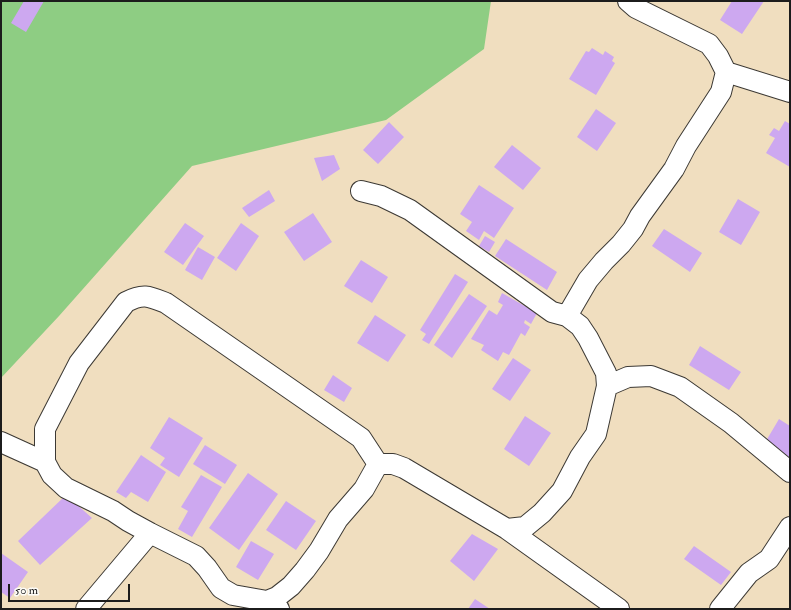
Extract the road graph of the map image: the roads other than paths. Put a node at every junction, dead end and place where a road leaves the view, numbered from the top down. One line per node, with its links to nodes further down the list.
1 (628, 1): 2 (street)
2 (726, 72): 3 (street); 5 (street)
3 (790, 92)
4 (361, 191): 5 (street)
5 (567, 316): 6 (street)
6 (606, 386): 10 (street); 12 (street)
7 (1, 442): 8 (street)
8 (45, 462): 9 (street); 13 (street)
9 (378, 464): 12 (street); 14 (street)
10 (790, 472)
11 (790, 527): 17 (street)
12 (507, 528): 16 (street)
13 (150, 533): 14 (street); 15 (street)
14 (273, 605)
15 (86, 609)
16 (619, 609)
17 (720, 609)

